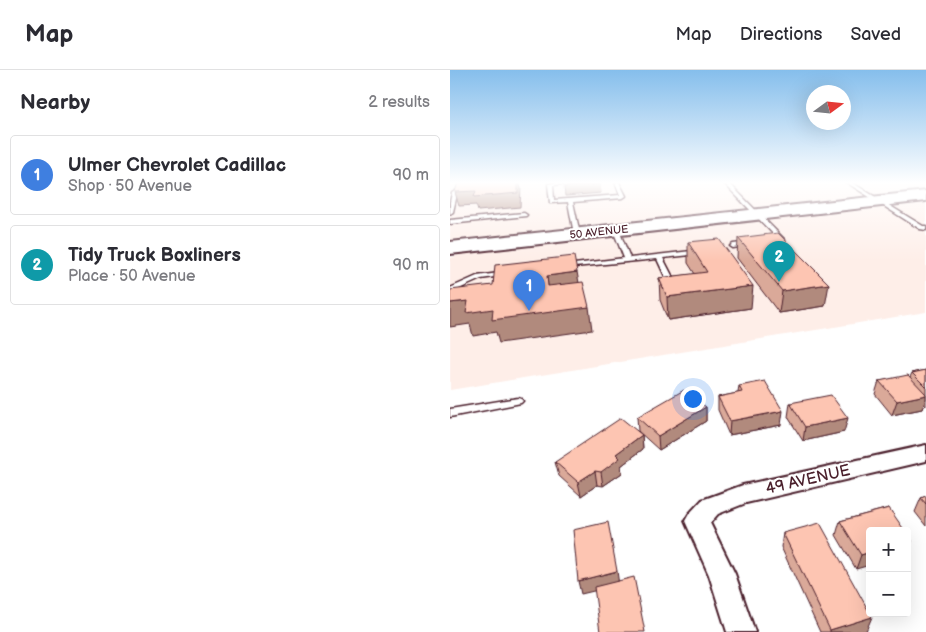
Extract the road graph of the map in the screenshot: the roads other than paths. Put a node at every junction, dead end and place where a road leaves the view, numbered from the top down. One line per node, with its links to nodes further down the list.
1 (572, 208): 10 (lane)
2 (751, 208): 6 (lane)
3 (821, 208): 6 (main road, 50 AVENUE)
4 (889, 208): 8 (lane)
5 (524, 215): 7 (lane)
6 (757, 215): 9 (main road, 50 AVENUE); 11 (lane)
7 (450, 222)
8 (926, 228)
9 (616, 230): 10 (main road, 50 AVENUE); 17 (lane)
10 (577, 234): 14 (main road, 50 AVENUE)
11 (772, 242)
12 (762, 243): 13 (lane)
13 (733, 246)
14 (450, 248)
15 (706, 251): 16 (lane)
16 (658, 256): 17 (lane); 20 (lane)
17 (628, 260): 18 (lane)
18 (558, 268)
19 (519, 273): 21 (lane)
20 (675, 289)
21 (450, 291)
22 (518, 401): 23 (lane)
23 (450, 413)
24 (926, 453): 25 (street, 49 AVENUE)
25 (741, 632)

